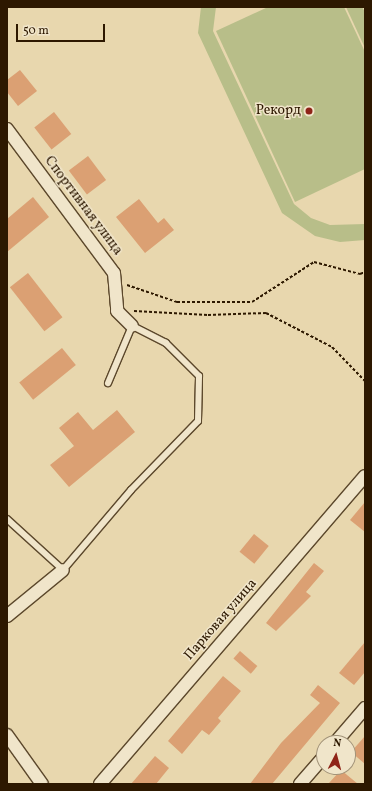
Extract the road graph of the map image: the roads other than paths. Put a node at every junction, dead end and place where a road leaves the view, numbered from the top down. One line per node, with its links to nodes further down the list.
1 (7, 129): 2 (street, Спортивная улица)
2 (132, 326): 3 (lane); 6 (lane)
3 (108, 383)
4 (365, 476): 13 (street, Парковая улица)
5 (7, 519): 6 (lane)
6 (63, 570): 7 (street)
7 (7, 616)
8 (365, 708): 10 (street)
9 (7, 735): 12 (street)
10 (342, 735)
11 (316, 765): 14 (street)
12 (42, 784)
13 (100, 784)
14 (300, 784)

